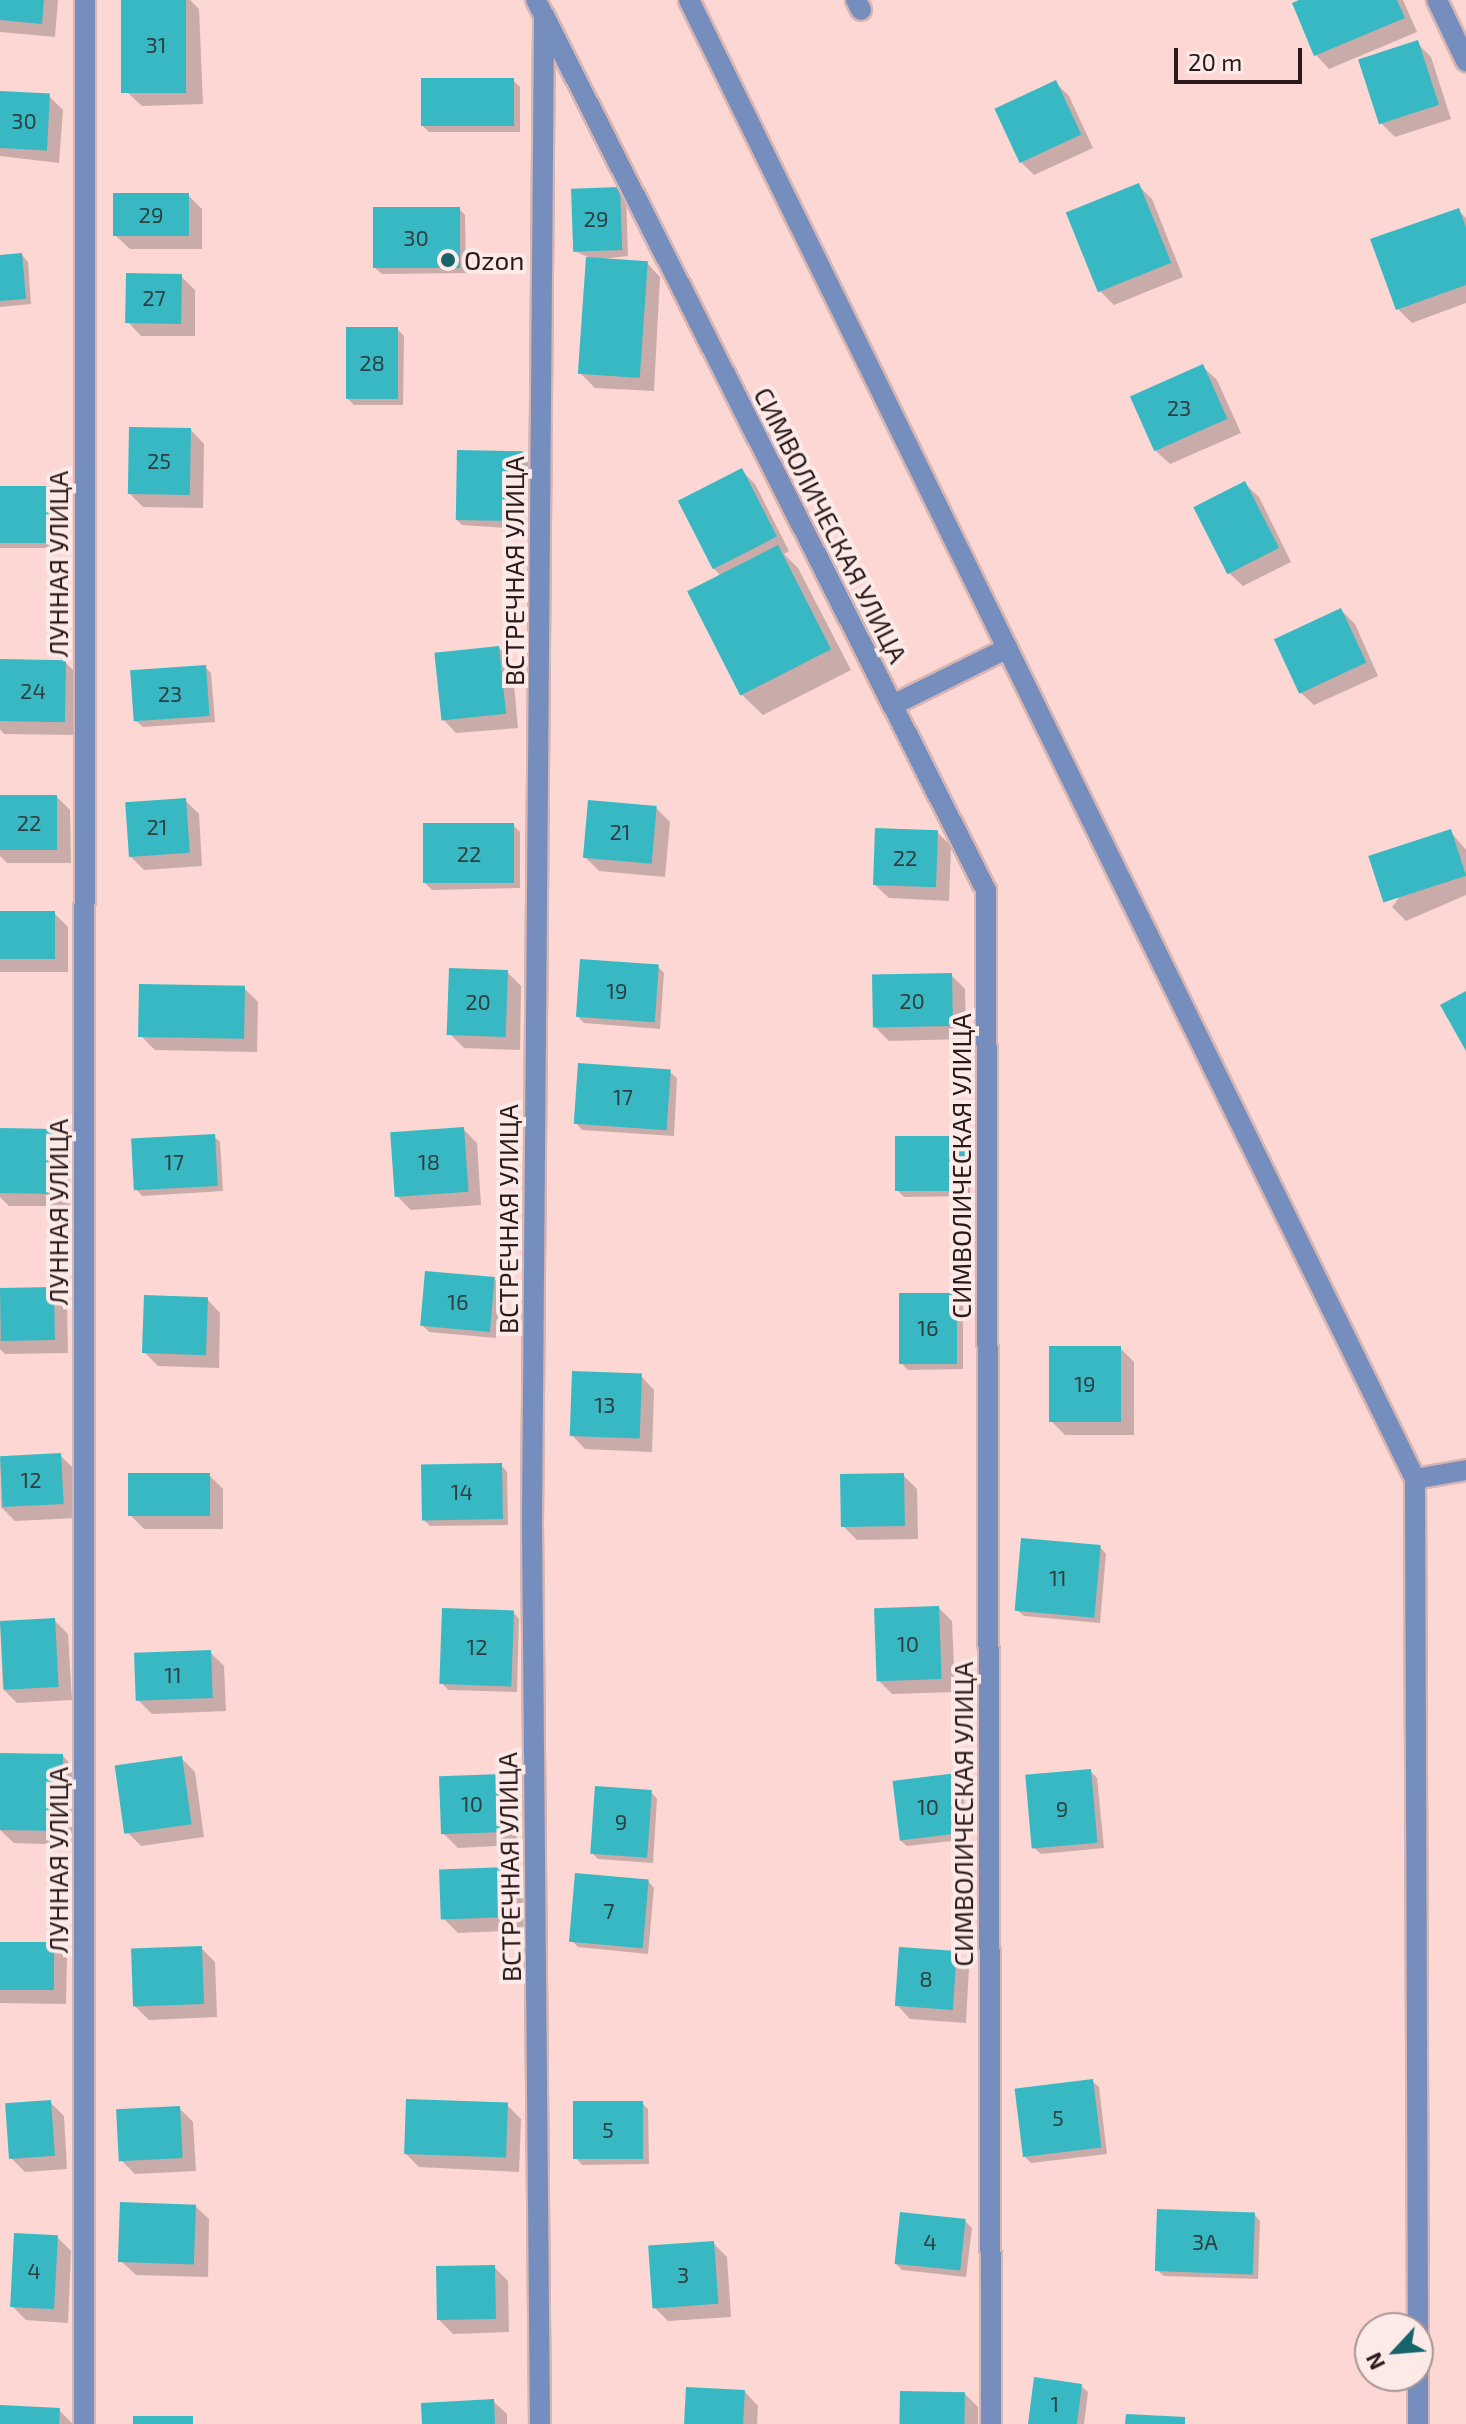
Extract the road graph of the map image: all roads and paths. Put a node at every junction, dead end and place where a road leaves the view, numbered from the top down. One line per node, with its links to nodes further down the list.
1 (85, 0): 12 (street, ЛУННАЯ УЛИЦА)
2 (689, 0): 6 (street)
3 (1437, 0): 5 (street)
4 (540, 7): 7 (street, СИМВОЛИЧЕСКАЯ УЛИЦА); 13 (street, ВСТРЕЧНАЯ УЛИЦА)
5 (1466, 61)
6 (1008, 648): 7 (street); 9 (street)
7 (893, 705): 14 (street, СИМВОЛИЧЕСКАЯ УЛИЦА)
8 (1466, 1470): 9 (street)
9 (1415, 1479): 10 (street)
10 (1418, 2312)
11 (1418, 2392): 15 (street)
12 (84, 2424)
13 (540, 2424)
14 (991, 2424)
15 (1418, 2424)

